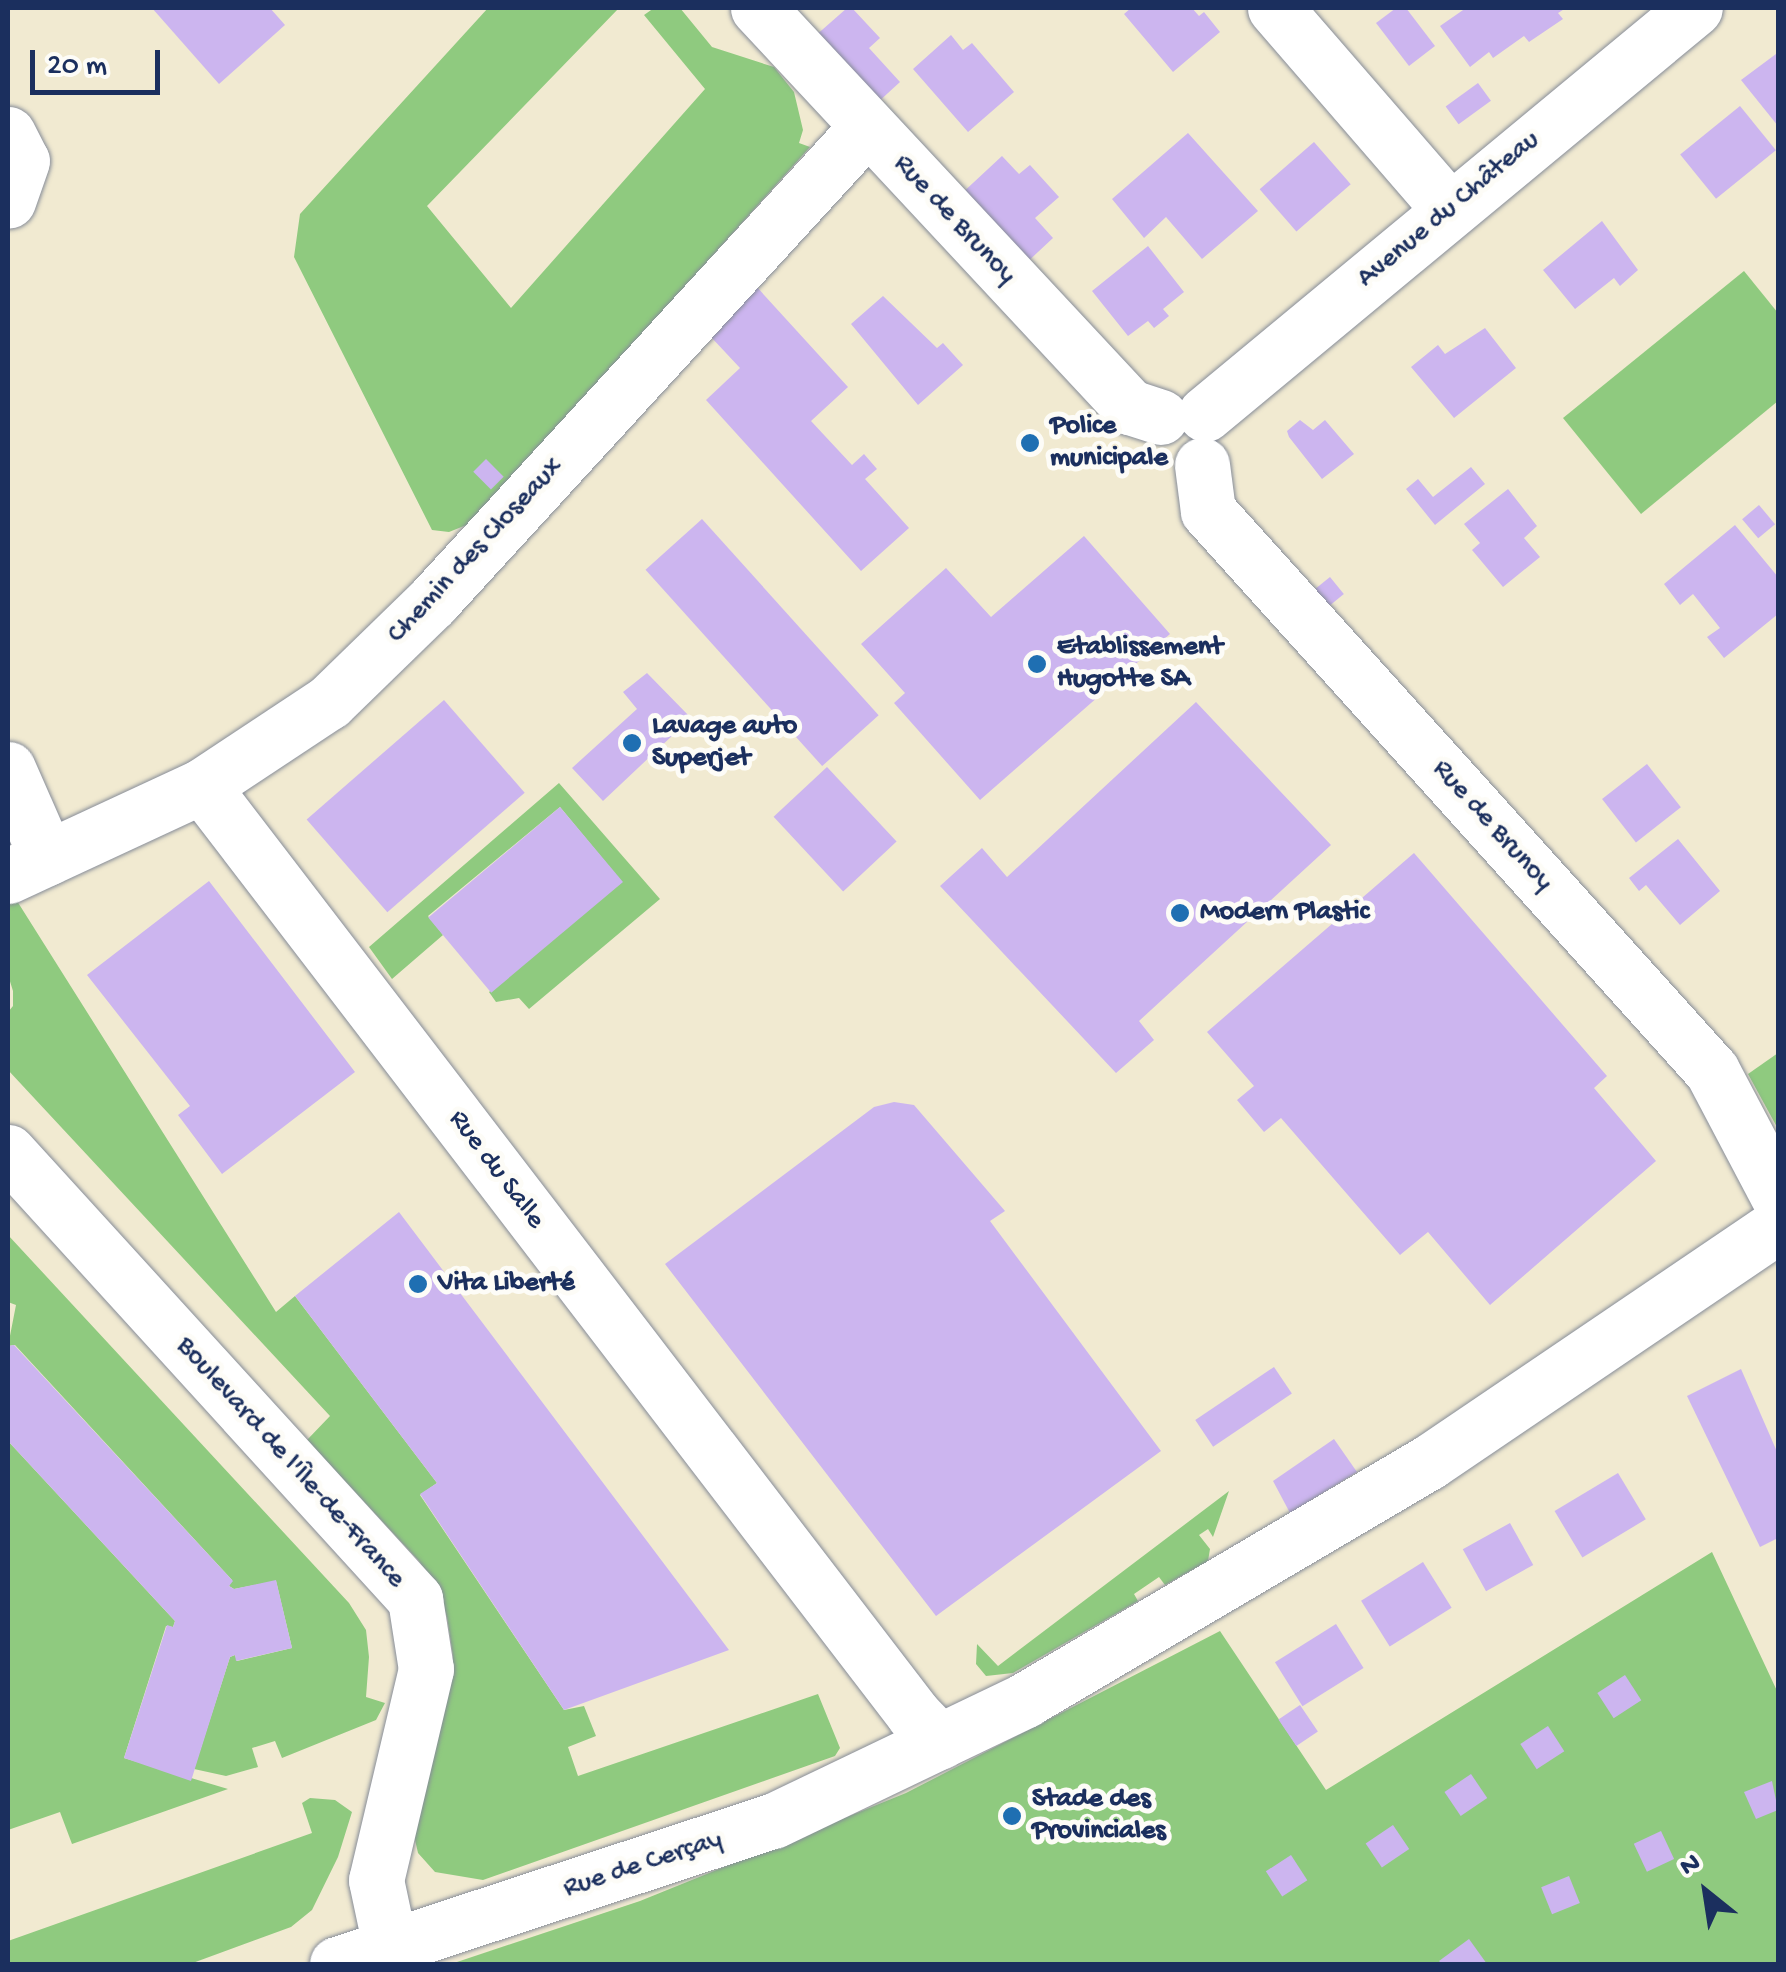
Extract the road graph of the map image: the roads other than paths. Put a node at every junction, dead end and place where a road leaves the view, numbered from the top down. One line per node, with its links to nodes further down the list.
1 (758, 8): 4 (street, Rue de Brunoy)
2 (1275, 8): 7 (street)
3 (1695, 8): 7 (street, Avenue du Château)
4 (867, 128): 8 (street, Rue de Brunoy); 10 (street, Chemin des Closeaux)
5 (8, 134): 6 (street)
6 (8, 202)
7 (1448, 209): 8 (street, Avenue du Château)
8 (1189, 432): 13 (street, Rue de Brunoy)
9 (8, 769): 11 (street)
10 (202, 786): 11 (street, Chemin des Closeaux); 15 (street, Rue du Salle)
11 (27, 867)
12 (8, 1152): 16 (street, Boulevard de l'Île-de-France)
13 (1778, 1196)
14 (1778, 1226): 15 (street, Rue de Cerçay)
15 (940, 1742): 16 (street, Rue de Cerçay)
16 (390, 1946): 17 (street, Rue de Cerçay)
17 (338, 1964)

